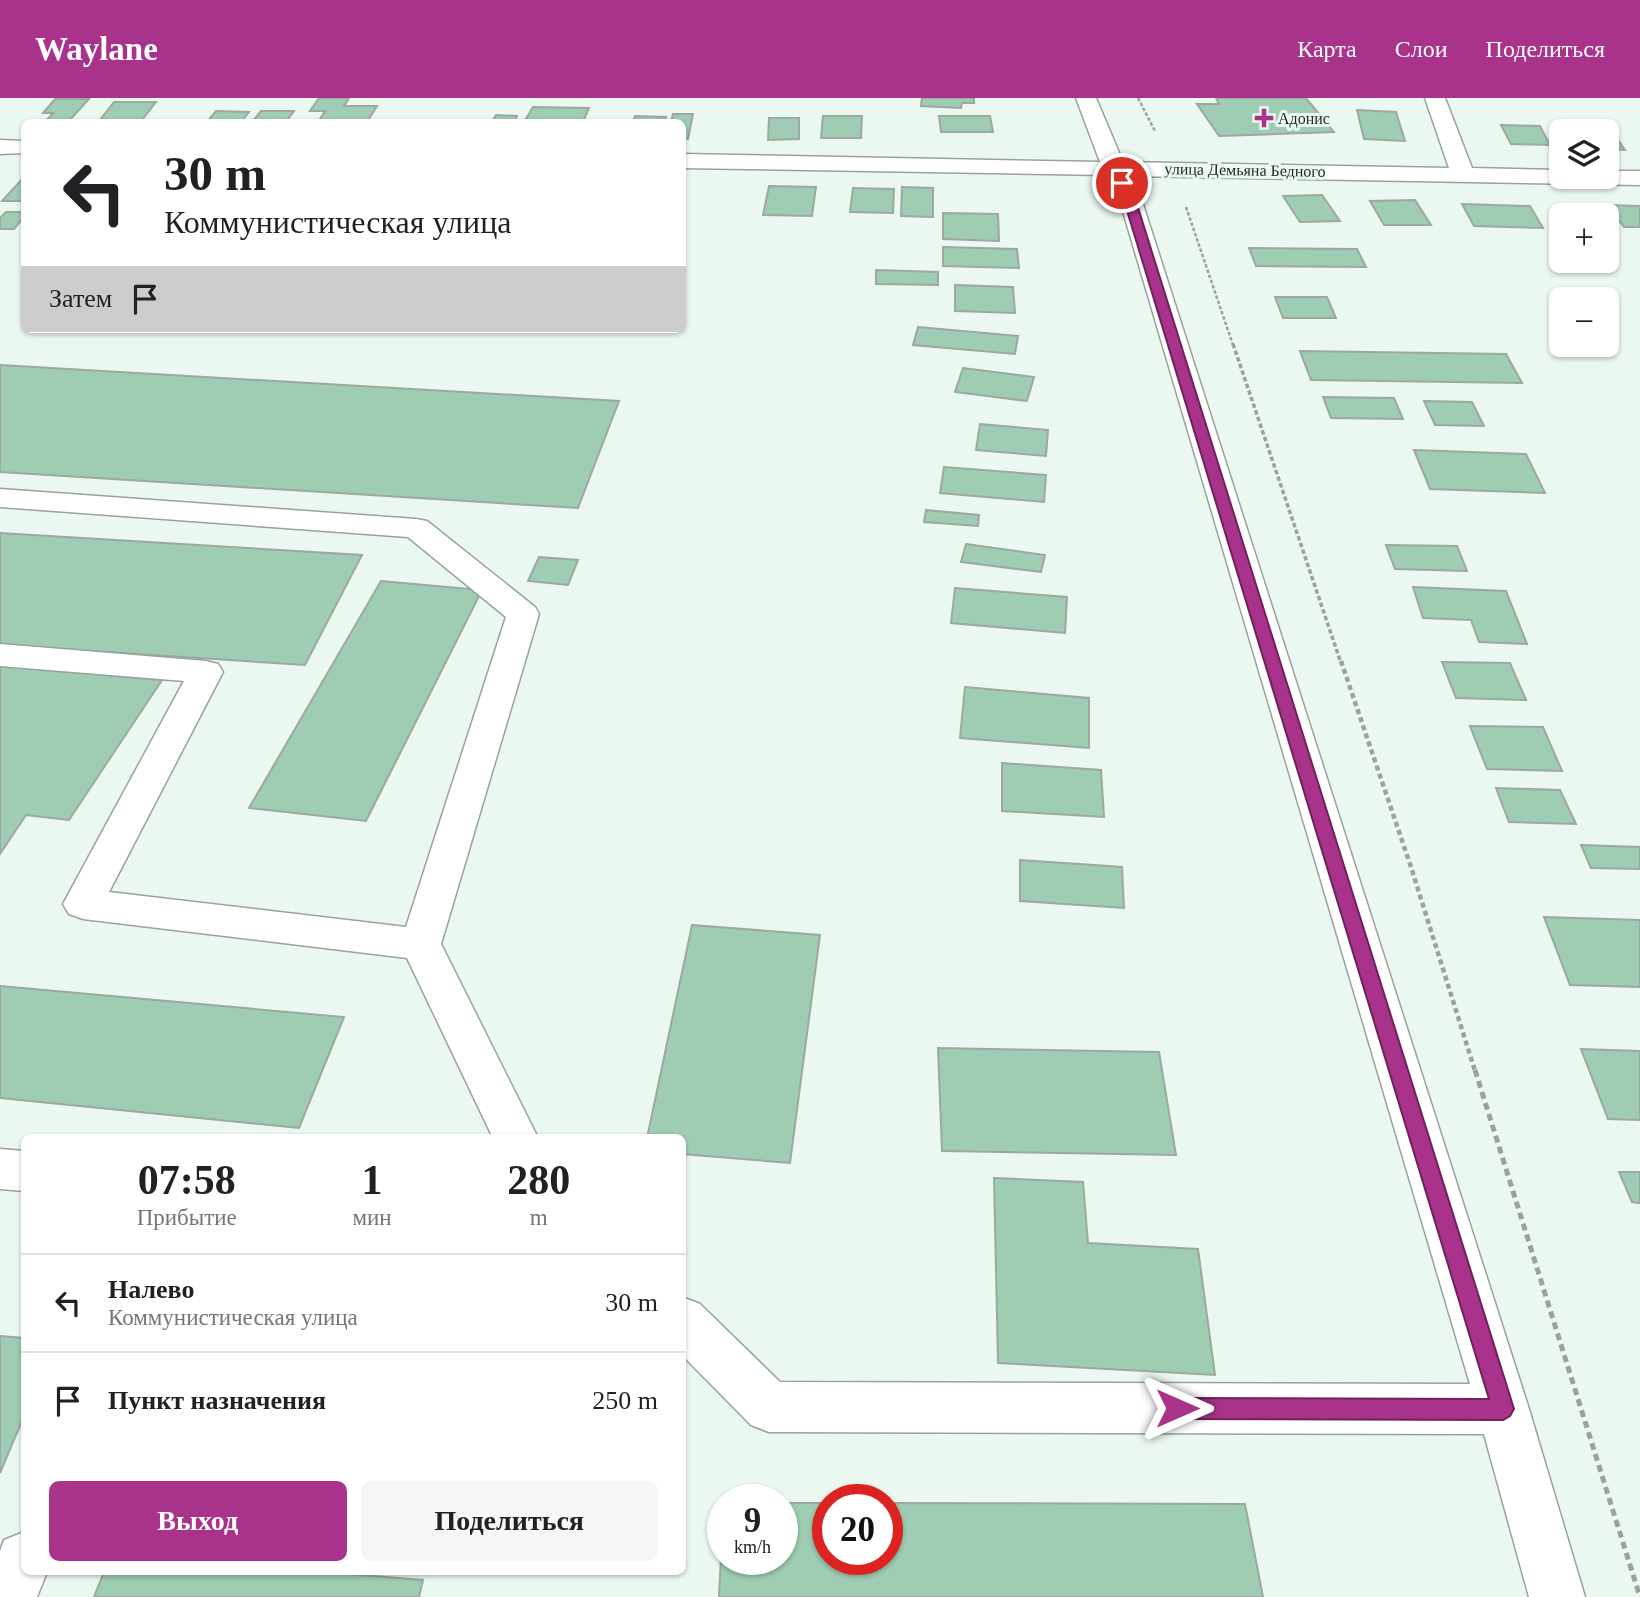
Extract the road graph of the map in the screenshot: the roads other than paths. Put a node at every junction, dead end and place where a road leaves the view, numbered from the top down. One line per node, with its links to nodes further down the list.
1 (1086, 98): 6 (street)
2 (1435, 98): 7 (street)
3 (0, 147): 4 (street)
4 (21, 148)
5 (686, 162): 6 (street, улица Демьяна Бедного)
6 (1114, 168): 7 (street, улица Демьяна Бедного); 16 (street)
7 (1463, 175): 8 (street, улица Демьяна Бедного)
8 (1640, 178)
9 (0, 498): 11 (street)
10 (0, 655): 11 (street)
11 (421, 944): 12 (street)
12 (514, 1134)
13 (0, 1169): 14 (street)
14 (21, 1171)
15 (686, 1324): 16 (street)
16 (1503, 1409): 19 (street)
17 (21, 1567): 18 (street)
18 (9, 1597)
19 (1557, 1597)

